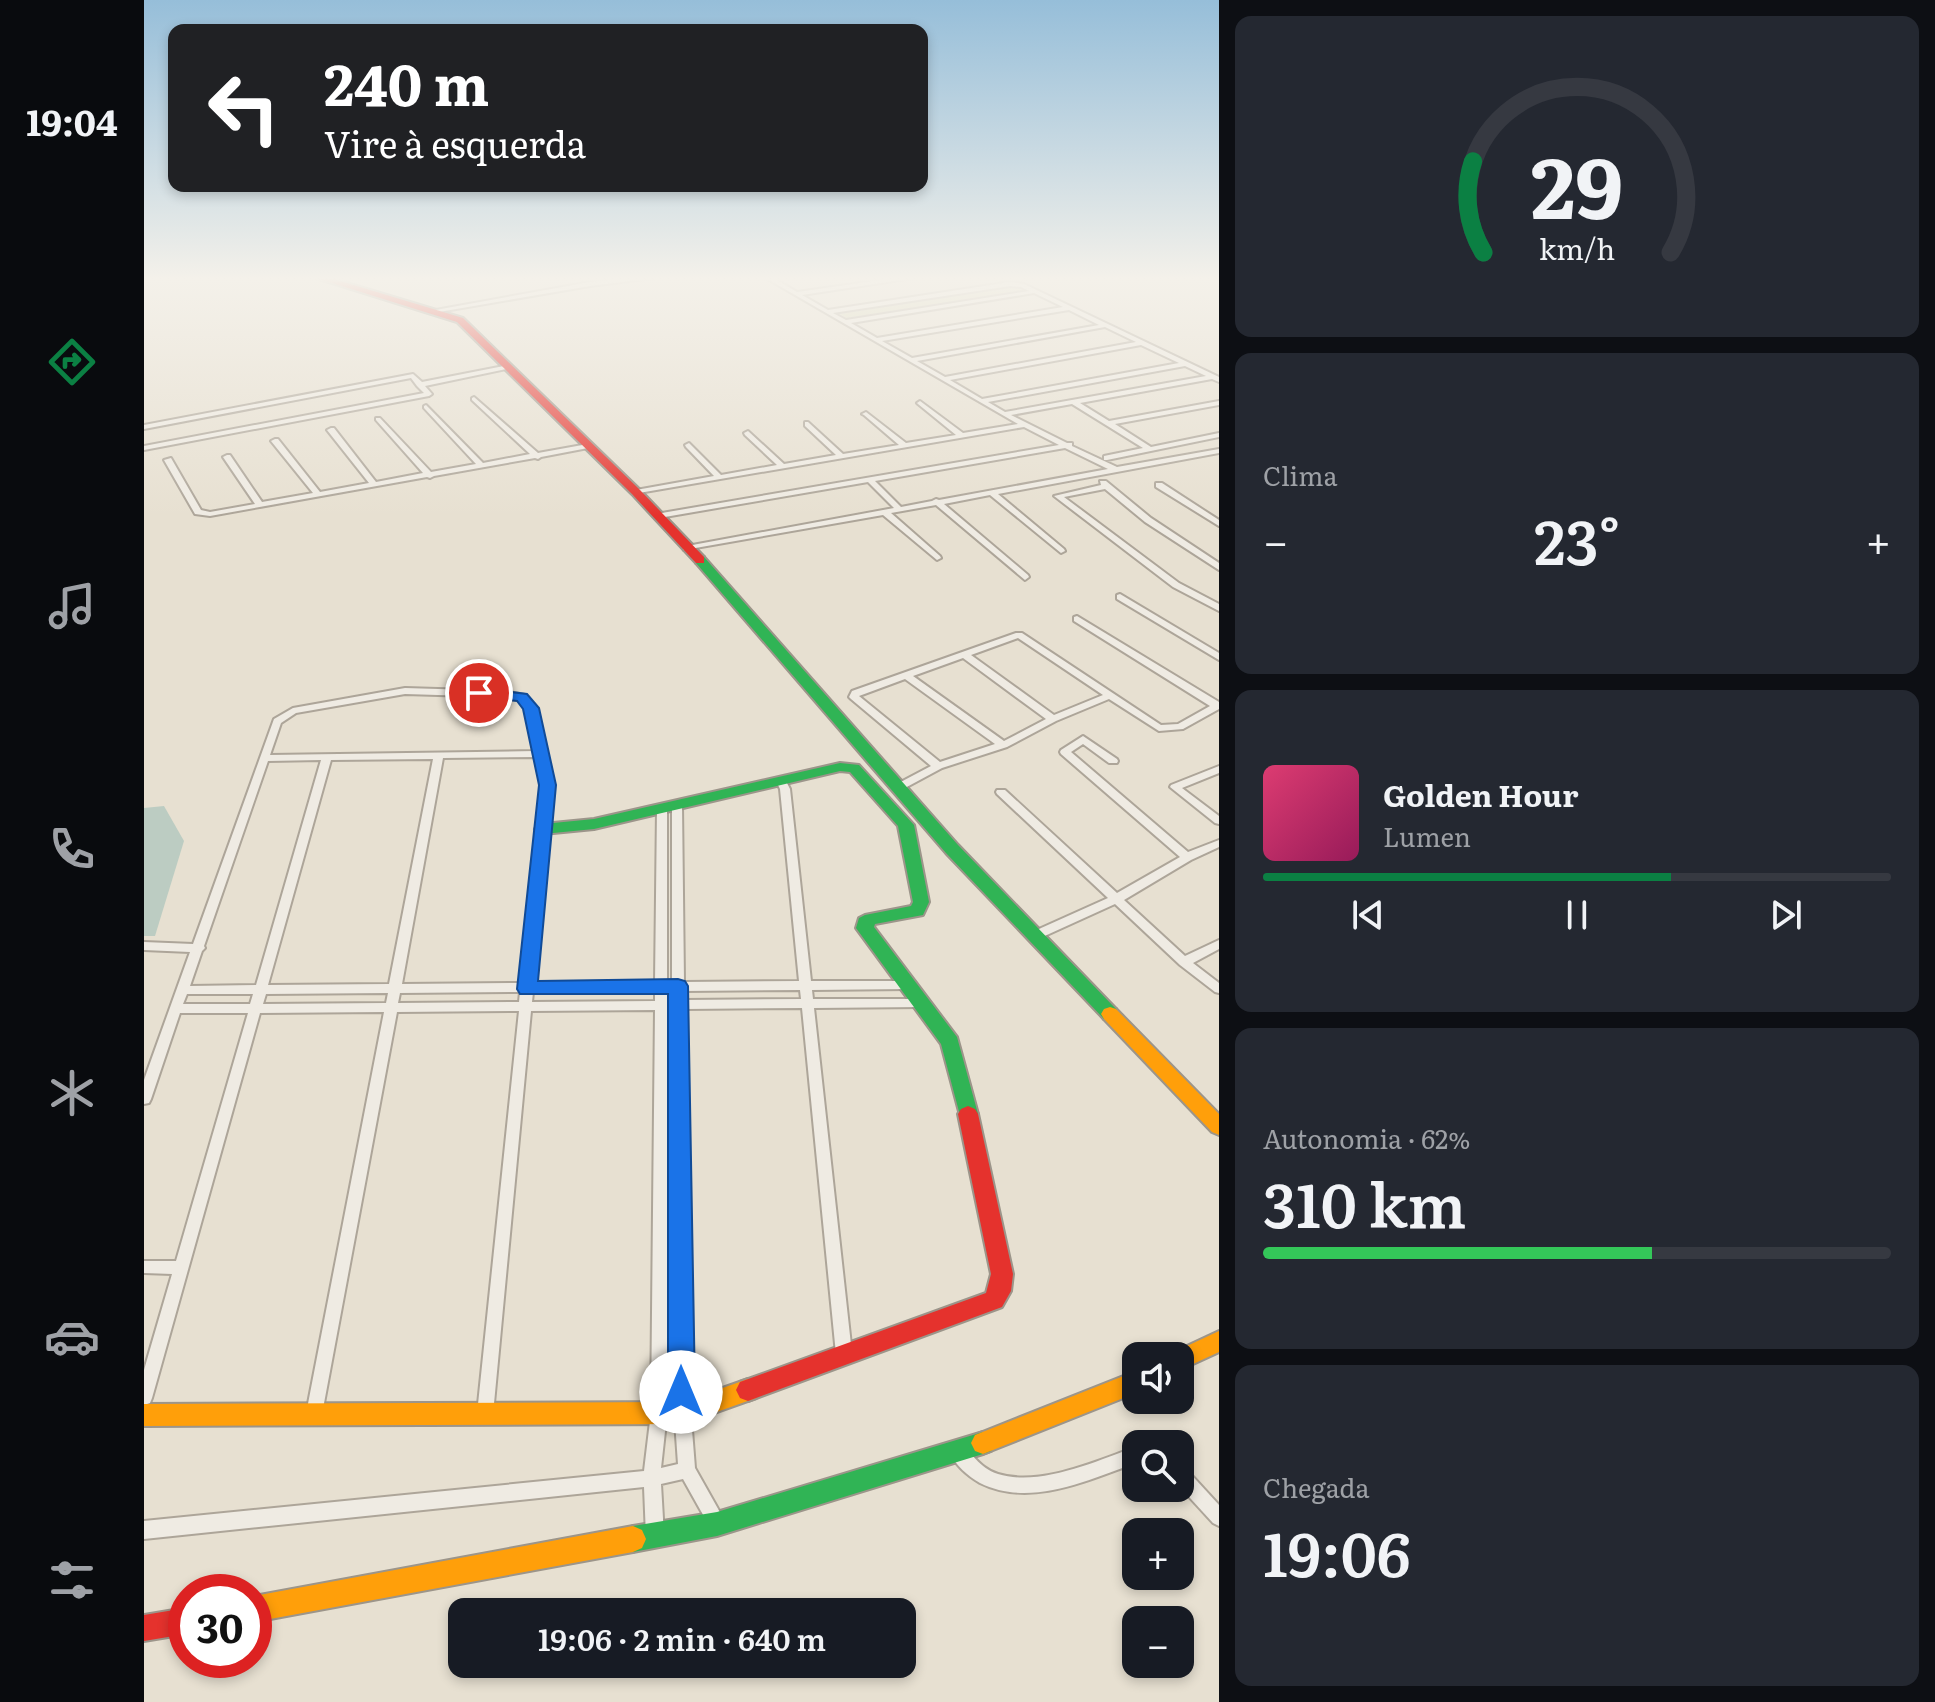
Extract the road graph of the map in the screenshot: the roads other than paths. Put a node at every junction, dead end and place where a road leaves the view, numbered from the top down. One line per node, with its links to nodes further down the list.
1 (498, 356): 8 (street)
2 (906, 356): 6 (street)
3 (932, 356): 6 (street)
4 (1069, 356): 10 (street)
5 (1171, 356): 7 (street)
6 (912, 360): 10 (street)
7 (1187, 364): 9 (street); 13 (street)
8 (509, 367): 11 (street); 32 (street)
9 (1216, 378): 14 (street)
10 (944, 379): 13 (street)
11 (419, 385): 24 (street); 34 (street)
12 (474, 399): 39 (street)
13 (981, 401): 19 (street)
14 (1074, 402): 19 (street); 21 (street)
15 (920, 403): 28 (street)
16 (1219, 403): 21 (street)
17 (426, 407): 45 (street)
18 (866, 414): 33 (street)
19 (1004, 414): 23 (street)
20 (378, 419): 49 (street)
21 (1110, 423): 35 (street)
22 (808, 424): 40 (street)
23 (1027, 425): 28 (street); 31 (street)
24 (144, 427)
25 (331, 430): 53 (street)
26 (748, 433): 46 (street)
27 (1219, 435): 35 (street)
28 (962, 436): 33 (street)
29 (275, 441): 58 (street)
30 (689, 445): 50 (street)
31 (1069, 445): 37 (street); 51 (street)
32 (588, 446): 39 (street); 56 (street)
33 (905, 446): 40 (street)
34 (144, 448)
35 (1149, 448): 41 (street); 42 (street)
36 (1219, 451): 42 (street)
37 (1092, 456): 41 (street); 47 (street)
38 (227, 457): 61 (street)
39 (538, 457): 45 (street)
40 (842, 457): 46 (street)
41 (1107, 458): 44 (street)
42 (1168, 459): 44 (street)
43 (168, 460): 61 (street)
44 (1149, 462): 47 (street)
45 (482, 466): 49 (street)
46 (783, 467): 50 (street)
47 (1114, 469): 48 (street)
48 (1090, 473): 52 (street); 55 (street)
49 (430, 476): 53 (street)
50 (720, 478): 56 (street)
51 (869, 479): 62 (street); 64 (street)
52 (1039, 483): 57 (street); 59 (street)
53 (375, 485): 58 (street)
54 (1159, 485): 65 (street)
55 (1106, 486): 59 (street); 69 (street)
56 (636, 492): 64 (street)
57 (991, 492): 60 (street); 67 (street)
58 (318, 495): 61 (street)
59 (1058, 496): 72 (street)
60 (936, 501): 62 (street); 70 (street)
61 (260, 505)
62 (899, 509): 63 (street)
63 (884, 511): 66 (street); 68 (street)
64 (659, 516): 66 (street)
65 (1219, 524)
66 (687, 548): 89 (street)
67 (1061, 551)
68 (937, 558)
69 (1219, 567)
70 (1025, 577)
71 (1120, 597): 75 (street)
72 (1219, 608)
73 (1077, 619): 78 (street)
74 (964, 654): 76 (street); 77 (street); 79 (street)
75 (1219, 657)
76 (906, 675): 80 (street); 86 (street)
77 (1109, 696): 78 (street); 79 (street)
78 (1218, 706)
79 (1053, 719): 80 (street)
80 (1003, 745): 86 (street)
81 (541, 754): 82 (street); 84 (street); 93 (street)
82 (439, 755): 83 (street); 106 (street)
83 (327, 757): 84 (street); 110 (street)
84 (265, 758): 100 (street)
85 (1113, 761): 95 (street)
86 (938, 766): 89 (street)
87 (1219, 769): 92 (street)
88 (781, 781): 91 (street); 102 (street); 103 (street)
89 (899, 787): 97 (street)
90 (1001, 792): 96 (street)
91 (670, 807): 93 (street); 104 (street); 105 (street)
92 (1219, 821)
93 (543, 829): 107 (street)
94 (1219, 843): 95 (street)
95 (1187, 857): 96 (street)
96 (1116, 899): 97 (street); 101 (street)
97 (1034, 936): 120 (street)
98 (1219, 944): 101 (street)
99 (144, 946): 100 (street)
100 (199, 948): 109 (street)
101 (1184, 962): 108 (street)
102 (807, 985): 103 (street); 104 (street); 112 (street)
103 (909, 985): 111 (street)
104 (678, 986): 105 (street); 113 (street)
105 (661, 988): 107 (street); 114 (street)
106 (396, 989): 107 (street); 110 (street); 115 (street)
107 (527, 989): 116 (street)
108 (1219, 989)
109 (183, 990): 110 (street); 118 (street)
110 (260, 990): 117 (street)
111 (922, 1003): 112 (street); 125 (street)
112 (809, 1004): 113 (street); 125 (street)
113 (678, 1005): 114 (street); 129 (street)
114 (661, 1006): 116 (street); 128 (street)
115 (393, 1007): 116 (street); 117 (street); 130 (street)
116 (527, 1007): 131 (street)
117 (255, 1008): 118 (street); 122 (street)
118 (176, 1009): 119 (street)
119 (144, 1099)
120 (1219, 1127)
121 (144, 1267): 122 (street)
122 (181, 1268): 127 (street)
123 (1219, 1341): 124 (street)
124 (1194, 1353)
125 (844, 1354): 129 (street)
126 (1122, 1388): 133 (street)
127 (144, 1398)
128 (659, 1413): 129 (street); 131 (street); 136 (street)
129 (683, 1413): 135 (street)
130 (314, 1414): 131 (street); 132 (street)
131 (485, 1414)
132 (144, 1415)
133 (958, 1453): 134 (street); 139 (street)
134 (1122, 1460)
135 (687, 1470): 136 (street); 139 (street)
136 (652, 1478): 140 (street); 141 (street)
137 (1194, 1490): 138 (street)
138 (1219, 1517)
139 (717, 1524): 141 (street)
140 (144, 1530)
141 (655, 1536): 142 (street)
142 (272, 1606)
143 (168, 1624): 144 (street)
144 (144, 1628)

